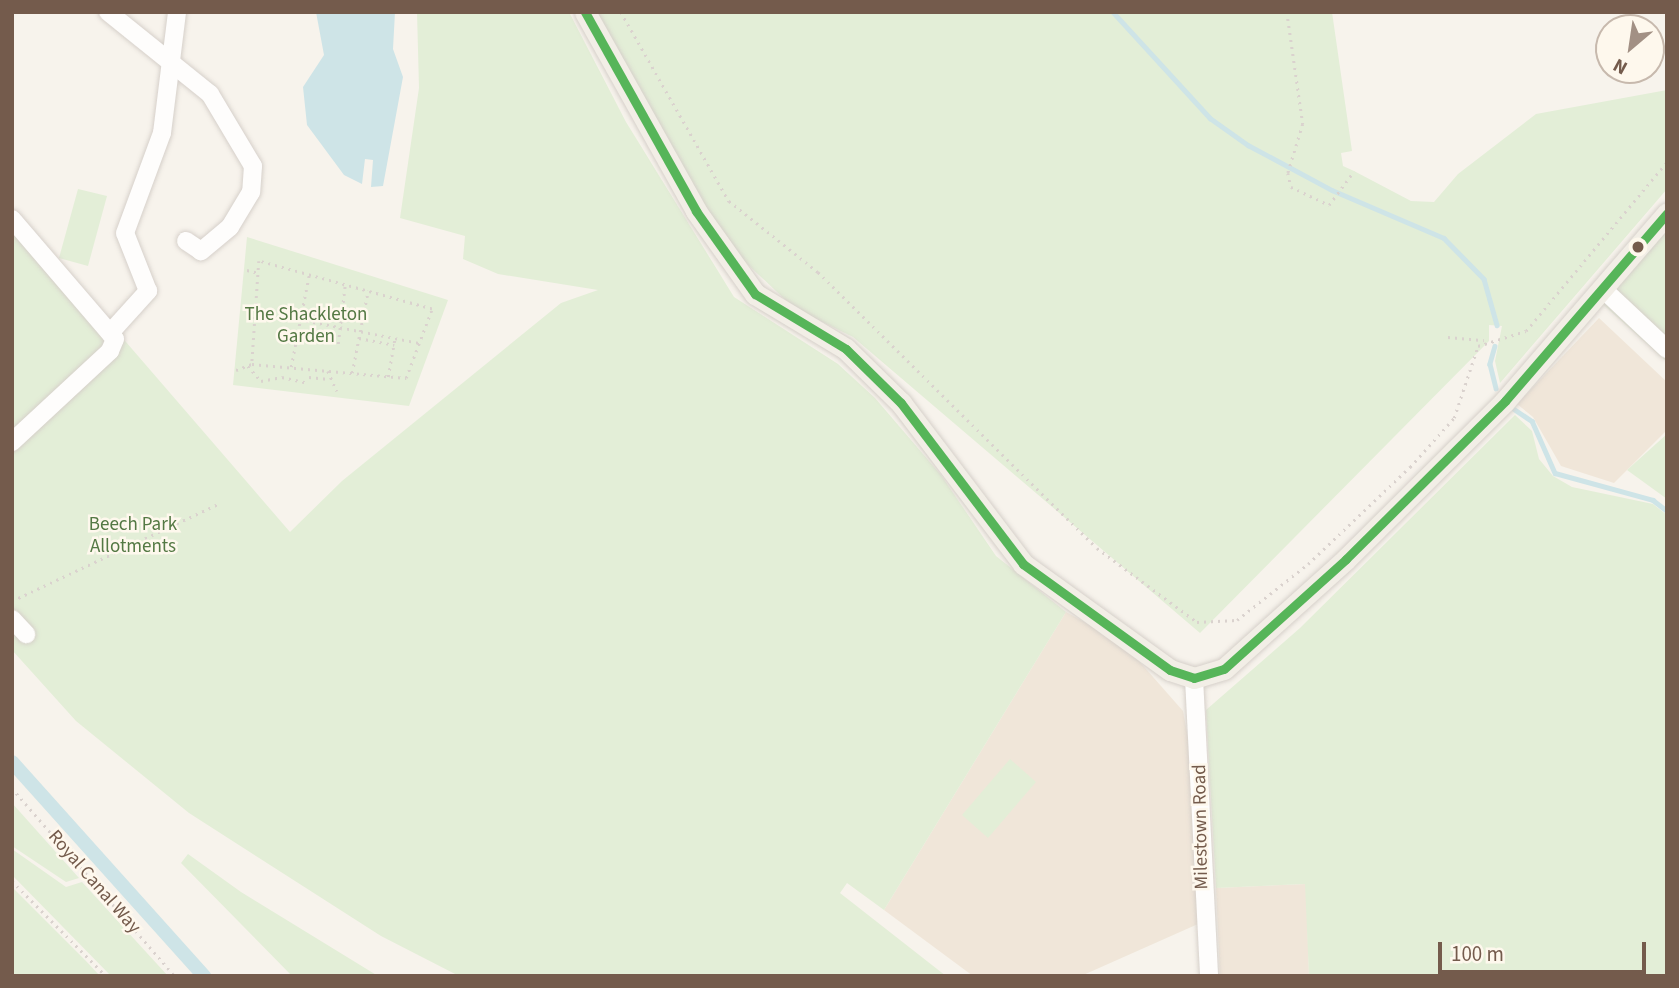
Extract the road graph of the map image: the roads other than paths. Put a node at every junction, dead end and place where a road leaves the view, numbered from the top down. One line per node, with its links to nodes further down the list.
1 (108, 12): 4 (street)
2 (177, 12): 4 (street)
3 (584, 12): 14 (main road)
4 (171, 66): 7 (street); 9 (street)
5 (1667, 213): 8 (main road)
6 (12, 219): 9 (street)
7 (186, 241)
8 (1603, 289): 10 (street); 14 (main road)
9 (110, 333): 11 (street)
10 (1667, 349)
11 (12, 442)
12 (12, 619): 13 (street)
13 (26, 634)
14 (1194, 678): 15 (street, Milestown Road)
15 (1209, 976)

